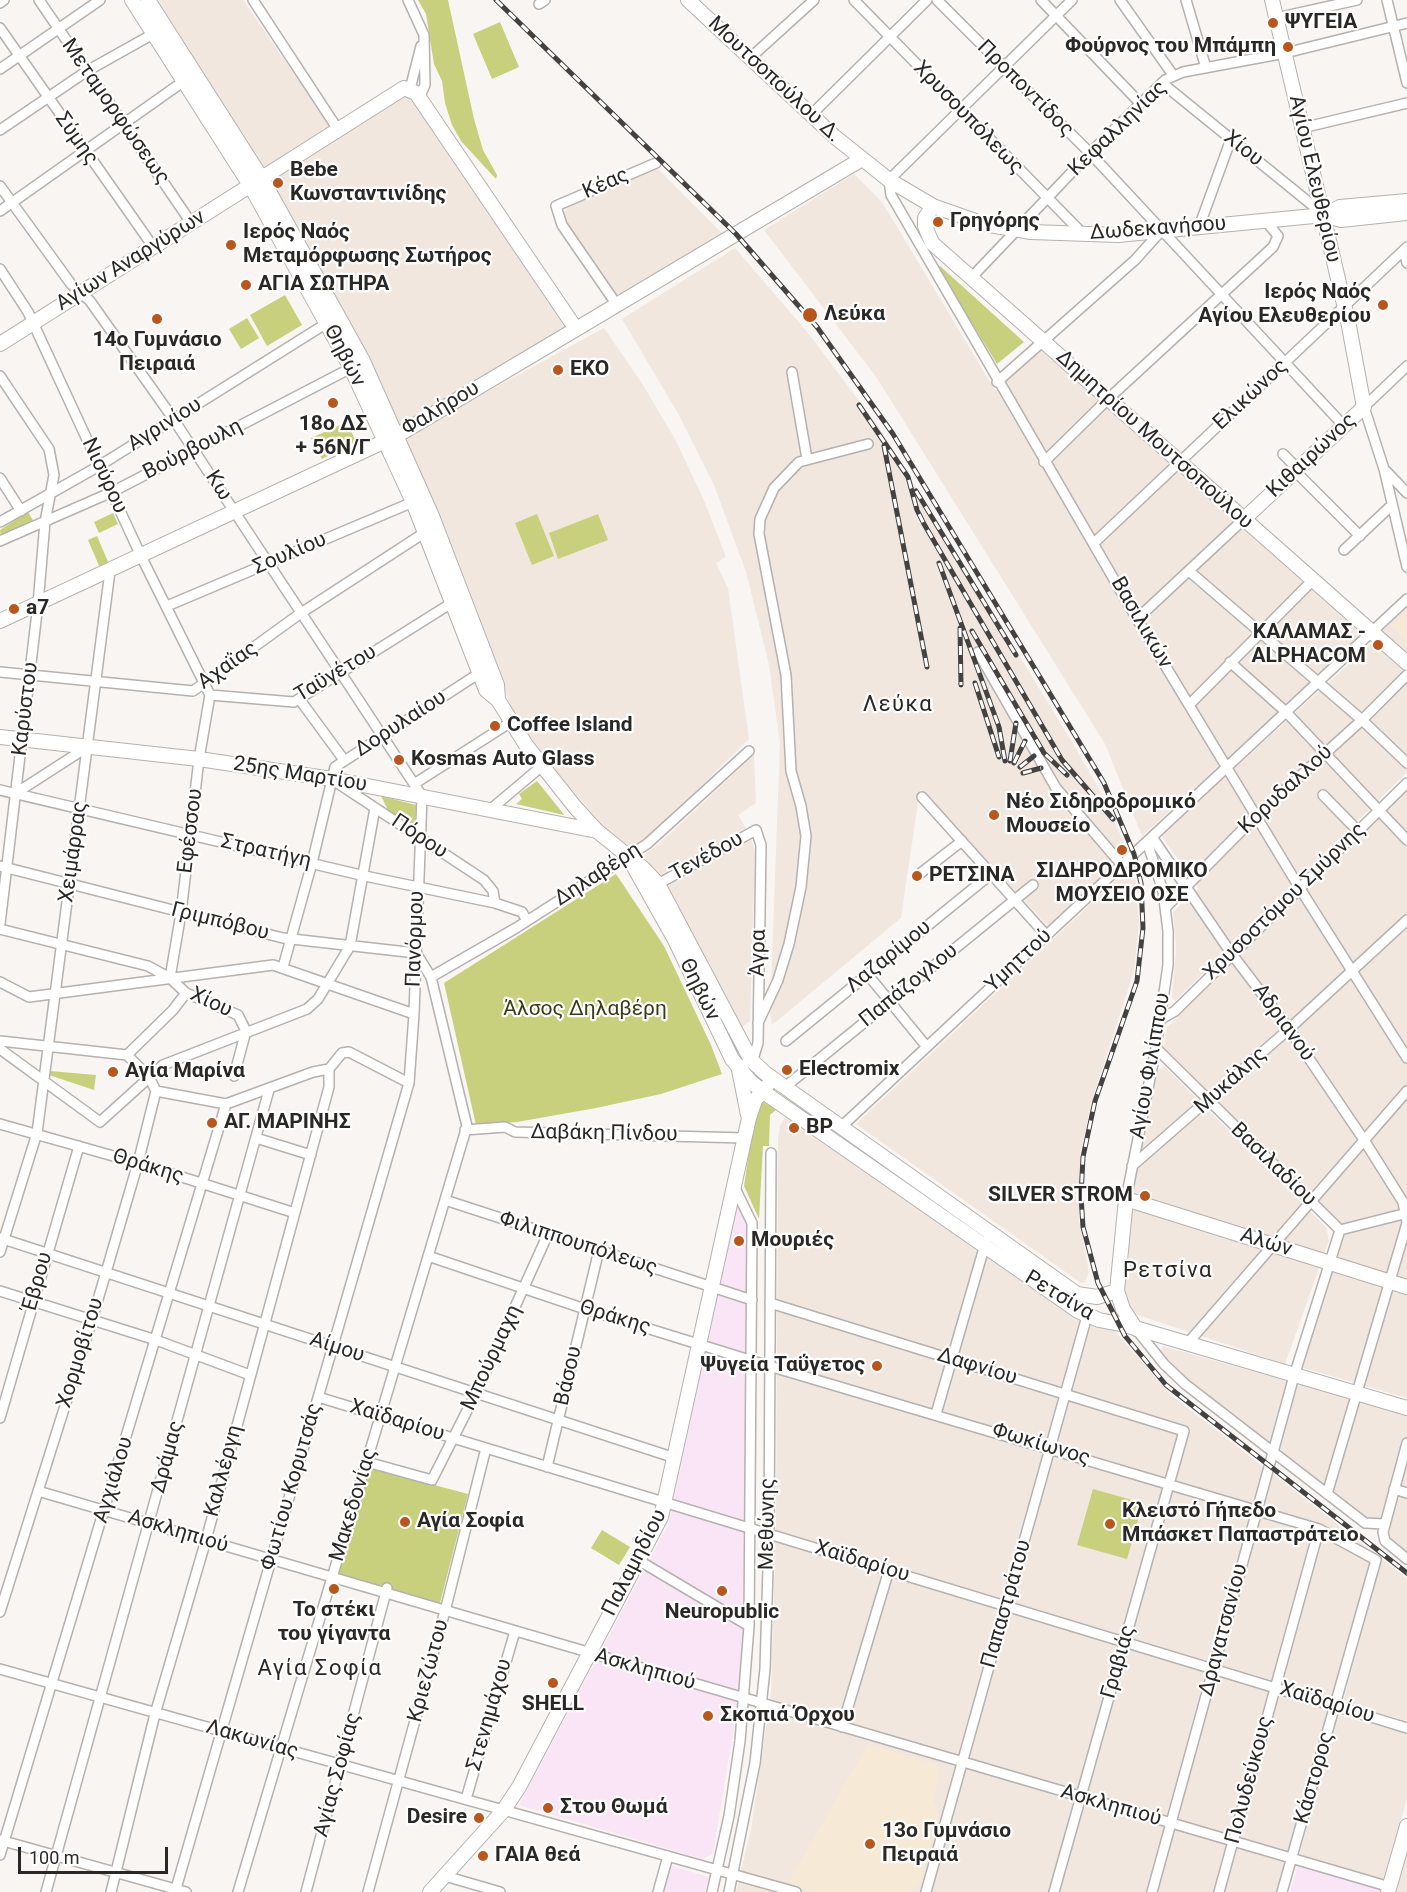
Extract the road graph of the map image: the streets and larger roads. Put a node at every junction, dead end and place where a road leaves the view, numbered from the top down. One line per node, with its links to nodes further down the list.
1 (4, 0): 20 (street)
2 (39, 0): 26 (street, Μεταμορφώσεως)
3 (100, 0): 26 (street)
4 (132, 0): 27 (street, Θηβών)
5 (148, 0): 57 (street, Θηβών)
6 (253, 0): 48 (street)
7 (408, 0): 28 (street)
8 (688, 0): 32 (street, Μουτσοπούλου Δ.)
9 (814, 0): 32 (street)
10 (854, 0): 29 (street, Χρυσουπόλεως)
11 (927, 0): 29 (street)
12 (937, 0): 33 (street, Προποντίδος)
13 (1041, 0): 21 (street)
14 (1072, 0): 21 (street)
15 (1120, 0): 37 (street)
16 (1186, 0): 34 (street)
17 (1272, 0): 22 (street, Αγίου Ελευθερίου)
18 (1357, 0): 22 (street)
19 (1387, 0): 24 (street)
20 (0, 3)
21 (1056, 15): 33 (street); 43 (street)
22 (1276, 18): 30 (street, Αγίου Ελευθερίου)
23 (1407, 22): 24 (street, Κεφαλληνίας)
24 (1393, 26): 30 (street, Κεφαλληνίας); 40 (street)
25 (0, 28): 31 (street, Σύμης)
26 (58, 29): 31 (street); 36 (street, Μεταμορφώσεως)
27 (153, 34): 36 (street); 38 (street, Θηβών)
28 (424, 35): 41 (street); 41 (street)
29 (891, 38): 45 (street, Χρυσουπόλεως); 46 (street)
30 (1285, 53): 34 (street, Κεφαλληνίας); 49 (street, Αγίου Ελευθερίου)
31 (19, 57): 35 (street); 42 (street, Σύμης)
32 (749, 59): 46 (street, Μουτσοπούλου Δ.)
33 (1004, 68): 45 (street); 53 (street, Προποντίδος)
34 (1206, 68): 37 (street, Κεφαλληνίας)
35 (0, 69)
36 (87, 71): 42 (street); 47 (street, Μεταμορφώσεως)
37 (1173, 75): 39 (street, Κεφαλληνίας)
38 (184, 81): 47 (street); 57 (street, Θηβών)
39 (1162, 83): 43 (street, Κεφαλληνίας); 51 (street, Χίου)
40 (1407, 83)
41 (414, 93): 48 (street, Αγίων Αναργύρων); 83 (street)
42 (47, 98): 50 (street); 52 (street, Σύμης)
43 (1140, 103): 53 (street, Κεφαλληνίας)
44 (1407, 103): 49 (street)
45 (960, 111): 56 (street); 59 (street, Χρυσουπόλεως)
46 (811, 115): 54 (street, Μουτσοπούλου Δ.)
47 (123, 123): 52 (street); 67 (street, Μεταμορφώσεως)
48 (337, 128): 57 (street, Αγίων Αναργύρων)
49 (1302, 128): 65 (street, Αγίου Ελευθερίου)
50 (0, 130)
51 (1231, 139): 65 (street, Χίου); 68 (street)
52 (85, 151): 61 (street); 72 (street, Σύμης)
53 (1090, 153): 59 (street, Κεφαλληνίας); 70 (street, Προποντίδος)
54 (862, 159): 56 (street, Δωδεκανήσου); 79 (street, Φαλήρου)
55 (656, 163): 79 (street, Κέας)
56 (889, 180): 62 (street, Δωδεκανήσου); 91 (street, Βασιλικών)
57 (255, 181): 67 (street, Αγίων Αναργύρων); 81 (street, Θηβών); 96 (street, Θηβών)
58 (0, 186): 61 (street, Κω)
59 (1048, 198): 69 (street, Κεφαλληνίας); 71 (street, Χρυσουπόλεως)
60 (1407, 201): 65 (street, Δωδεκανήσου)
61 (13, 204): 63 (street); 77 (street, Κω)
62 (933, 206): 69 (street, Δωδεκανήσου); 76 (street, Δημητρίου Μουτσοπούλου)
63 (0, 211)
64 (1407, 213): 65 (street, Δωδεκανήσου)
65 (1326, 215): 66 (street, Δωδεκανήσου); 80 (street, Αγίου Ελευθερίου)
66 (1265, 220): 68 (street, Δωδεκανήσου); 78 (street)
67 (192, 224): 72 (street, Αγίων Αναργύρων)
68 (1199, 227): 70 (street, Δωδεκανήσου)
69 (1018, 230): 71 (street, Δωδεκανήσου); 76 (street, Κεφαλληνίας)
70 (1162, 230): 71 (street, Δωδεκανήσου); 78 (street, Προποντίδος); 84 (street)
71 (1084, 235)
72 (154, 248): 77 (street, Αγίων Αναργύρων)
73 (1406, 249): 74 (street); 80 (street, Ελικώνος)
74 (1407, 262)
75 (0, 269): 82 (street, Νισύρου)
76 (972, 278): 84 (street, Δημητρίου Μουτσοπούλου)
77 (80, 293): 82 (street, Αγίων Αναργύρων); 94 (street, Κω)
78 (1221, 294): 86 (street, Προποντίδος); 92 (street)
79 (617, 305): 83 (street, Φαλήρου)
80 (1345, 305): 86 (street, Ελικώνος); 93 (street, Αγίου Ελευθερίου)
81 (327, 322): 88 (street, Θηβών); 94 (street, Αγρινίου)
82 (34, 323): 85 (street, Αγίων Αναργύρων); 103 (street, Νισύρου)
83 (576, 329): 96 (street, Φαλήρου)
84 (1043, 341): 91 (street); 92 (street, Δημητρίου Μουτσοπούλου)
85 (0, 344)
86 (1286, 364): 95 (street, Προποντίδος); 102 (street, Ελικώνος)
87 (1407, 366): 93 (street, Κιθαιρώνος)
88 (351, 368): 96 (street, Θηβών); 98 (street, Βούρβουλη)
89 (792, 372): 100 (street)
90 (0, 376): 109 (street, Καρύστου)
91 (997, 381): 101 (street, Βασιλικών)
92 (1108, 399): 101 (street); 102 (street, Δημητρίου Μουτσοπούλου)
93 (1364, 407): 95 (street, Κιθαιρώνος); 104 (street, Αγίου Ελευθερίου)
94 (174, 420): 98 (street, Κω); 103 (street, Αγρινίου)
95 (1344, 426): 105 (street, Κιθαιρώνος)
96 (392, 438): 110 (street, Θηβών); 113 (street, Φαλήρου); 150 (street, Θηβών)
97 (868, 444): 100 (street)
98 (194, 450): 107 (street, Βούρβουλη); 113 (street, Κω)
99 (1283, 454): 105 (street)
100 (807, 459): 225 (street)
101 (1044, 462): 120 (street, Βασιλικών)
102 (1179, 462): 114 (street, Δημητρίου Μουτσοπούλου); 120 (street, Ελικώνος)
103 (99, 466): 107 (street, Νισύρου); 109 (street, Αγρινίου)
104 (1384, 469): 108 (street); 111 (street, Αγίου Ελευθερίου)
105 (1296, 470): 114 (street, Κιθαιρώνος); 118 (street)
106 (0, 478): 112 (street)
107 (112, 492): 116 (street, Βούρβουλη); 122 (street, Νισύρου)
108 (1407, 493)
109 (49, 494): 112 (street, Αγρινίου); 116 (street, Καρύστου)
110 (412, 502): 117 (street, Θηβών); 123 (street, Σουλίου)
111 (1392, 505): 118 (street); 124 (street, Αγίου Ελευθερίου)
112 (21, 511): 115 (street, Αγρινίου)
113 (234, 512): 122 (street, Φαλήρου); 123 (street, Κω)
114 (1244, 519): 126 (street, Κιθαιρώνος); 127 (street, Δημητρίου Μουτσοπούλου)
115 (0, 522)
116 (45, 522): 119 (street, Βούρβουλη); 129 (street, Καρύστου)
117 (424, 533): 130 (street, Θηβών); 132 (street, Αχαΐας)
118 (1360, 536): 121 (street)
119 (0, 541)
120 (1094, 543): 133 (street, Βασιλικών)
121 (1344, 550)
122 (141, 556): 125 (street, Φαλήρου); 131 (street, Νισύρου)
123 (269, 563): 131 (street, Σουλίου); 132 (street, Κω)
124 (1407, 567)
125 (110, 571): 129 (street, Φαλήρου); 145 (street, Χειμάρρας)
126 (1189, 571): 133 (street, Κιθαιρώνος); 135 (street)
127 (1312, 580): 135 (street); 136 (street, Δημητρίου Μουτσοπούλου)
128 (1407, 599): 136 (street, Υμηττού)
129 (38, 604): 134 (street, Φαλήρου); 144 (street, Καρύστου)
130 (450, 604): 141 (street, Ταϋγέτου); 142 (street, Θηβών)
131 (167, 606): 147 (street, Νισύρου)
132 (301, 613): 141 (street, Κω); 147 (street, Αχαΐας)
133 (1137, 619): 151 (street, Βασιλικών)
134 (0, 621)
135 (1260, 632): 138 (street); 146 (street)
136 (1372, 632): 139 (street, Δημητρίου Μουτσοπούλου); 146 (street, Υμηττού)
137 (978, 652): 188 (street)
138 (1230, 662): 151 (street); 152 (street)
139 (1407, 663)
140 (0, 672): 144 (street, Αχαΐας)
141 (341, 673): 149 (street, Ταϋγέτου); 155 (street, Κω)
142 (478, 675): 150 (street, Θηβών); 155 (street, Δορυλαίου)
143 (1407, 675): 153 (street, Κορυδαλλού)
144 (30, 676): 145 (street, Αχαΐας); 157 (street, Καρύστου)
145 (96, 681): 147 (street, Αχαΐας); 158 (street, Χειμάρρας)
146 (1319, 682): 152 (street, Υμηττού); 153 (street)
147 (205, 684): 148 (street)
148 (210, 695): 149 (street, Ταϋγέτου); 161 (street, Εφέσσου)
149 (300, 700): 162 (street)
150 (498, 700): 154 (street, Θηβών)
151 (1189, 705): 165 (street, Βασιλικών)
152 (1286, 712): 160 (street); 165 (street, Υμηττού)
153 (1362, 720): 160 (street, Κορυδαλλού); 163 (street)
154 (511, 723): 164 (street, Θηβών); 169 (street)
155 (382, 736): 162 (street, Δορυλαίου); 169 (street, Κω)
156 (0, 738): 157 (street, 25ης Μαρτίου)
157 (23, 740): 158 (street, 25ης Μαρτίου); 170 (street, Καρύστου)
158 (88, 746): 161 (street, 25ης Μαρτίου); 170 (street); 173 (street, Χειμάρρας)
159 (749, 751): 186 (street, Δηλαβέρη)
160 (1326, 753): 176 (street); 177 (street, Κορυδαλλού)
161 (199, 759): 166 (street, 25ης Μαρτίου); 181 (street, Εφέσσου)
162 (344, 760): 166 (street, Δορυλαίου)
163 (1407, 763)
164 (542, 766): 175 (street); 179 (street, Θηβών)
165 (1227, 767): 177 (street, Βασιλικών); 183 (street, Υμηττού)
166 (332, 779): 169 (street, 25ης Μαρτίου); 174 (street, Πόρου); 187 (street, Δορυλαίου)
167 (1407, 783): 176 (street, Χρυσοστόμου Σμύρνης)
168 (0, 790): 170 (street, Στρατήγη)
169 (418, 790): 175 (street, 25ης Μαρτίου); 182 (street, Πανόρμου)
170 (16, 793): 173 (street, Στρατήγη); 189 (street, Καρύστου)
171 (1323, 795): 180 (street)
172 (922, 797): 185 (street)
173 (80, 808): 181 (street, Στρατήγη); 193 (street, Χειμάρρας)
174 (375, 808): 182 (street, Πόρου); 191 (street)
175 (491, 809): 179 (street, 25ης Μαρτίου)
176 (1379, 811): 180 (street, Χρυσοστόμου Σμύρνης); 184 (street)
177 (1256, 816): 197 (street, Κορυδαλλού); 198 (street, Βασιλικών)
178 (756, 830): 194 (street, Τενέδου); 225 (street, Άγρα)
179 (597, 831): 186 (street, Θηβών)
180 (1358, 831): 198 (street, Χρυσοστόμου Σμύρνης)
181 (191, 834): 187 (street, Στρατήγη); 202 (street, Εφέσσου)
182 (420, 838): 196 (street, Πανόρμου); 200 (street, Πόρου)
183 (1150, 840): 188 (street, Υμηττού); 197 (street, Αδριανού); 201 (street, Αγίου Φιλίππου)
184 (1407, 840)
185 (962, 841): 190 (street); 192 (street)
186 (629, 856): 194 (street, Θηβών); 204 (street, Δηλαβέρη); 238 (street, Θηβών)
187 (312, 863): 191 (street, Στρατήγη); 208 (street, Δορυλαίου)
188 (1122, 865): 207 (street, Υμηττού)
189 (3, 867): 193 (street, Γριμπόβου); 205 (street, Καρύστου)
190 (991, 874): 199 (street); 215 (street, Λαζαρίμου)
191 (365, 876): 196 (street, Στρατήγη); 210 (street)
192 (917, 876)
193 (70, 884): 202 (street, Γριμπόβου); 209 (street, Χειμάρρας)
194 (658, 884): 236 (street, Θηβών)
195 (1033, 885): 199 (street, Παπάζογλου)
196 (418, 886): 200 (street, Στρατήγη); 211 (street, Πανόρμου)
197 (1188, 886): 201 (street, Κορυδαλλού); 212 (street, Αδριανού)
198 (1299, 887): 212 (street, Χρυσοστόμου Σμύρνης); 214 (street, Βασιλικών)
199 (1014, 900): 207 (street); 222 (street, Παπάζογλου)
200 (495, 903): 204 (street, Στρατήγη)
201 (1166, 908): 224 (street, Αγίου Φιλίππου)
202 (181, 913): 208 (street, Γριμπόβου); 217 (street, Εφέσσου)
203 (1407, 920): 214 (street, Μυκάλης)
204 (527, 921): 216 (street, Δηλαβέρη)
205 (0, 924)
206 (0, 929): 209 (street, Χίου)
207 (1047, 936): 231 (street, Υμηττού)
208 (291, 940): 210 (street, Γριμπόβου); 213 (street, Δορυλαίου)
209 (61, 945): 217 (street, Χίου); 221 (street, Χειμάρρας)
210 (350, 946): 211 (street, Γριμπόβου); 219 (street)
211 (416, 953): 216 (street); 223 (street, Πανόρμου)
212 (1232, 953): 224 (street, Χρυσοστόμου Σμύρνης); 226 (street, Αδριανού)
213 (284, 967): 217 (street); 219 (street)
214 (1352, 970): 226 (street, Μυκάλης); 235 (street, Βασιλικών)
215 (868, 975): 222 (street); 229 (street, Λαζαρίμου)
216 (431, 977): 254 (street, Μακεδονίας)
217 (170, 978): 220 (street, Χίου); 221 (street)
218 (0, 982): 221 (street)
219 (328, 983): 223 (street); 227 (street)
220 (186, 993): 227 (street, Χίου); 234 (street)
221 (55, 994): 230 (street, Χειμάρρας)
222 (889, 1001): 231 (street); 243 (street, Παπάζογλου)
223 (414, 1014): 242 (street, Πανόρμου)
224 (1161, 1019): 233 (street, Αγίου Φιλίππου)
225 (759, 1023): 236 (street, Άγρα)
226 (1289, 1029): 248 (street, Μυκάλης); 258 (street, Αδριανού)
227 (246, 1031): 239 (street); 240 (street)
228 (0, 1041): 230 (street)
229 (786, 1041)
230 (48, 1045): 234 (street); 241 (street, Χειμάρρας)
231 (927, 1047): 253 (street, Υμηττού)
232 (0, 1048): 241 (street)
233 (1156, 1048): 248 (street, Βασιλαδίου); 263 (street, Αγίου Φιλίππου)
234 (127, 1055): 240 (street)
235 (1407, 1058)
236 (750, 1060): 238 (street, Άγρα); 243 (street, Θηβών)
237 (329, 1070): 242 (street); 244 (street); 261 (street, Καλλέργη)
238 (740, 1070): 246 (street, Θηβών); 251 (street, Παλαμηδίου)
239 (234, 1076)
240 (149, 1077): 241 (street); 245 (street)
241 (44, 1080): 255 (street, Χειμάρρας)
242 (409, 1083): 303 (street, Φωτίου Κορυτσάς)
243 (779, 1083): 246 (street, Παλαμηδίου); 253 (street, Ρετσίνα)
244 (269, 1090): 249 (street); 256 (street, Δράμας)
245 (156, 1091): 249 (street); 262 (street, Χορμοβίτου)
246 (762, 1091): 250 (street, Θηβών); 251 (street, Παλαμηδίου)
247 (1407, 1091): 258 (street)
248 (1208, 1101): 263 (street, Μυκάλης); 269 (street, Βασιλαδίου)
249 (226, 1104): 264 (street, Αγχιάλου)
250 (787, 1108): 277 (street, Ρετσίνα)
251 (749, 1118): 257 (street, Παλαμηδίου)
252 (0, 1124): 255 (street, Θράκης)
253 (842, 1127): 273 (street, Ρετσίνα)
254 (465, 1130): 257 (street, Δαβάκη Πίνδου); 268 (street, Μακεδονίας)
255 (37, 1133): 259 (street, Θράκης); 275 (street, Χειμάρρας)
256 (256, 1138): 261 (street); 266 (street, Δράμας)
257 (745, 1138): 265 (street, Παλαμηδίου)
258 (1364, 1140): 269 (street); 271 (street, Αδριανού)
259 (79, 1146): 262 (street, Θράκης); 280 (street, Έβρου)
260 (771, 1153): 293 (street, Μεθώνης)
261 (311, 1155): 270 (street, Καλλέργη)
262 (138, 1163): 264 (street, Θράκης); 283 (street, Χορμοβίτου)
263 (1132, 1166): 267 (street, Αγίου Φιλίππου)
264 (203, 1184): 266 (street, Θράκης); 290 (street, Αγχιάλου)
265 (734, 1185): 287 (street, Παλαμηδίου); 291 (street, Μεθώνης)
266 (238, 1195): 270 (street, Θράκης); 294 (street, Δράμας)
267 (1126, 1199): 276 (street, Αλών); 289 (street, Αγίου Φιλίππου)
268 (445, 1200): 274 (street, Φιλιππουπόλεως); 281 (street, Μακεδονίας)
269 (1311, 1202): 272 (street, Βασιλαδίου); 276 (street)
270 (295, 1213): 298 (street, Καλλέργη)
271 (1407, 1218): 272 (street); 284 (street)
272 (1340, 1230): 282 (street, Δραγατσανίου)
273 (989, 1232): 277 (street); 289 (street, Ρετσίνα)
274 (548, 1234): 278 (street, Φιλιππουπόλεως); 286 (street, Μπούρμαχη)
275 (2, 1239): 279 (street, Χειμάρρας); 280 (street, Αίμου)
276 (1273, 1245): 282 (street, Αλών); 302 (street)
277 (984, 1247): 296 (street, Ρετσίνα); 306 (street)
278 (599, 1250): 287 (street, Φιλιππουπόλεως); 295 (street, Βάσου)
279 (0, 1252)
280 (46, 1253): 283 (street, Αίμου); 292 (street, Έβρου)
281 (428, 1256): 286 (street, Θράκης); 308 (street, Μακεδονίας)
282 (1330, 1263): 284 (street, Αλών); 310 (street, Δραγατσανίου)
283 (105, 1272): 290 (street, Αίμου); 297 (street, Χορμοβίτου)
284 (1389, 1281): 285 (street, Αλών); 312 (street)
285 (1407, 1287)
286 (523, 1288): 295 (street, Θράκης); 311 (street, Μπούρμαχη)
287 (712, 1288): 291 (street); 301 (street, Παλαμηδίου)
288 (0, 1291): 292 (street)
289 (1118, 1291): 299 (street)
290 (169, 1293): 294 (street, Αίμου); 300 (street, Αγχιάλου)
291 (752, 1300): 305 (street, Μεθώνης)
292 (32, 1301): 297 (street); 318 (street, Έβρου)
293 (770, 1303): 306 (street, Δαφνίου); 307 (street, Μεθώνης)
294 (208, 1306): 298 (street, Αίμου); 304 (street, Δράμας)
295 (585, 1309): 301 (street, Θράκης); 319 (street, Βάσου)
296 (1087, 1316): 299 (street, Ρετσίνα); 313 (street, Παπαστράτου)
297 (92, 1320): 300 (street); 331 (street, Χορμοβίτου)
298 (264, 1324): 303 (street, Αίμου); 309 (street, Καλλέργη)
299 (1136, 1329): 302 (street, Ρετσίνα); 325 (street)
300 (156, 1340): 304 (street); 335 (street, Αγχιάλου)
301 (700, 1344): 305 (street, Φωκίωνος); 326 (street, Παλαμηδίου)
302 (1187, 1344): 310 (street, Ρετσίνα)
303 (332, 1346): 308 (street, Αίμου); 314 (street, Φωτίου Κορυτσάς)
304 (195, 1355): 309 (street); 337 (street, Δράμας)
305 (751, 1360): 307 (street, Φωκίωνος); 339 (street, Μεθώνης)
306 (952, 1360): 313 (street, Δαφνίου); 316 (street)
307 (769, 1366): 316 (street, Φωκίωνος); 341 (street, Μεθώνης)
308 (395, 1367): 311 (street, Αίμου); 317 (street, Μακεδονίας)
309 (250, 1375): 342 (street, Καλλέργη)
310 (1294, 1376): 312 (street, Ρετσίνα); 325 (street, Δραγατσανίου)
311 (476, 1393): 319 (street, Αίμου); 321 (street, Μπούρμαχη)
312 (1356, 1394): 315 (street, Ρετσίνα); 333 (street)
313 (1065, 1395): 320 (street, Δαφνίου); 324 (street, Παπαστράτου)
314 (318, 1397): 317 (street, Χαϊδαρίου); 344 (street, Φωτίου Κορυτσάς)
315 (1407, 1408)
316 (936, 1414): 324 (street, Φωκίωνος)
317 (380, 1416): 321 (street, Χαϊδαρίου); 327 (street, Μακεδονίας)
318 (0, 1418)
319 (559, 1420): 326 (street, Αίμου); 328 (street, Βάσου)
320 (1184, 1431): 329 (street, Γραβιάς)
321 (454, 1438): 323 (street, Χαϊδαρίου); 327 (street, Μπούρμαχη)
322 (1407, 1443): 330 (street)
323 (486, 1448): 328 (street, Χαϊδαρίου); 351 (street, Κριεζώτου)
324 (1050, 1448): 329 (street, Φωκίωνος); 350 (street, Παπαστράτου)
325 (1274, 1452): 333 (street); 336 (street, Δραγατσανίου)
326 (675, 1458): 334 (street, Παλαμηδίου)
327 (367, 1462): 348 (street, Μακεδονίας)
328 (547, 1467): 334 (street, Χαϊδαρίου)
329 (1169, 1484): 336 (street, Φωκίωνος); 355 (street, Γραβιάς)
330 (1394, 1489): 332 (street); 338 (street)
331 (38, 1491): 335 (street, Ασκληπιού); 352 (street, Χορμοβίτου)
332 (1407, 1493)
333 (1328, 1494): 338 (street)
334 (665, 1503): 339 (street, Χαϊδαρίου); 345 (street, Παλαμηδίου)
335 (104, 1510): 337 (street, Ασκληπιού); 359 (street, Αγχιάλου)
336 (1258, 1510): 340 (street, Φωκίωνος); 358 (street, Δραγατσανίου)
337 (150, 1524): 342 (street, Ασκληπιού); 361 (street, Δράμας)
338 (1384, 1524): 343 (street)
339 (751, 1529): 341 (street, Χαϊδαρίου); 353 (street, Μεθώνης)
340 (1319, 1529): 346 (street, Φωκίωνος); 360 (street, Πολυδεύκους)
341 (769, 1534): 347 (street, Χαϊδαρίου); 363 (street, Μεθώνης)
342 (206, 1540): 344 (street, Ασκληπιού); 365 (street, Καλλέργη)
343 (1407, 1559)
344 (271, 1560): 348 (street, Ασκληπιού); 368 (street, Φωτίου Κορυτσάς)
345 (638, 1560): 353 (street); 356 (street, Παλαμηδίου)
346 (1376, 1560): 364 (street, Κάστορος)
347 (889, 1570): 350 (street, Χαϊδαρίου); 366 (street)
348 (332, 1577): 349 (street, Ασκληπιού); 369 (street, Μακεδονίας)
349 (386, 1591): 351 (street, Ασκληπιού); 371 (street, Αγίας Σοφίας)
350 (1006, 1606): 355 (street, Χαϊδαρίου); 370 (street, Παπαστράτου)
351 (445, 1611): 354 (street, Ασκληπιού); 372 (street, Κριεζώτου)
352 (0, 1612)
353 (749, 1626): 362 (street, Μεθώνης)
354 (515, 1631): 356 (street, Ασκληπιού); 374 (street, Στενημάχου)
355 (1124, 1642): 358 (street, Χαϊδαρίου); 373 (street, Γραβιάς)
356 (588, 1654): 362 (street, Ασκληπιού); 375 (street, Παλαμηδίου)
357 (0, 1669): 359 (street, Λακωνίας)
358 (1214, 1669): 360 (street, Χαϊδαρίου); 376 (street, Δραγατσανίου)
359 (51, 1684): 361 (street, Λακωνίας); 378 (street, Αγχιάλου)
360 (1276, 1688): 364 (street, Χαϊδαρίου); 379 (street, Πολυδεύκους)
361 (100, 1698): 365 (street, Λακωνίας); 381 (street, Δράμας)
362 (745, 1699): 363 (street, Ασκληπιού); 384 (street, Μεθώνης)
363 (762, 1704): 366 (street, Ασκληπιού); 386 (street, Μεθώνης)
364 (1335, 1706): 367 (street, Χαϊδαρίου); 383 (street, Κάστορος)
365 (155, 1714): 368 (street, Λακωνίας); 385 (street, Καλλέργη)
366 (842, 1727): 370 (street, Ασκληπιού)
367 (1407, 1728)
368 (221, 1731): 369 (street, Λακωνίας); 389 (street, Φωτίου Κορυτσάς)
369 (281, 1748): 371 (street, Λακωνίας); 393 (street, Μακεδονίας)
370 (962, 1762): 373 (street, Ασκληπιού); 402 (street, Παπαστράτου)
371 (340, 1765): 372 (street, Λακωνίας); 394 (street, Αγίας Σοφίας)
372 (399, 1781): 374 (street, Λακωνίας); 395 (street, Κριεζώτου)
373 (1080, 1797): 376 (street, Ασκληπιού); 403 (street, Γραβιάς)
374 (466, 1799): 375 (street, Λακωνίας)
375 (503, 1810): 382 (street, Λακωνίας); 387 (street, Παλαμηδίου)
376 (1171, 1823): 379 (street, Ασκληπιού); 404 (street, Δραγατσανίου)
377 (1407, 1826): 388 (street)
378 (2, 1841): 380 (street, Αγχιάλου); 381 (street)
379 (1233, 1842): 383 (street, Ασκληπιού); 405 (street, Πολυδεύκους)
380 (0, 1855)
381 (56, 1856): 385 (street); 390 (street, Δράμας)
382 (668, 1856): 384 (street, Λακωνίας); 398 (street)
383 (1292, 1859): 388 (street, Ασκληπιού); 406 (street, Κάστορος)
384 (718, 1871): 386 (street, Λακωνίας); 399 (street, Μεθώνης)
385 (116, 1872): 389 (street); 391 (street, Καλλέργη)
386 (734, 1875): 400 (street, Μεθώνης); 401 (street, Λακωνίας)
387 (446, 1876): 396 (street, Παλαμηδίου); 397 (street)
388 (1389, 1890)
389 (175, 1891): 392 (street)
390 (46, 1892)
391 (111, 1892)
392 (186, 1892)
393 (238, 1892)
394 (306, 1892)
395 (368, 1892)
396 (430, 1892)
397 (500, 1892)
398 (658, 1892)
399 (712, 1892)
400 (729, 1892)
401 (796, 1892)
402 (926, 1892)
403 (1054, 1892)
404 (1152, 1892)
405 (1219, 1892)
406 (1282, 1892)

